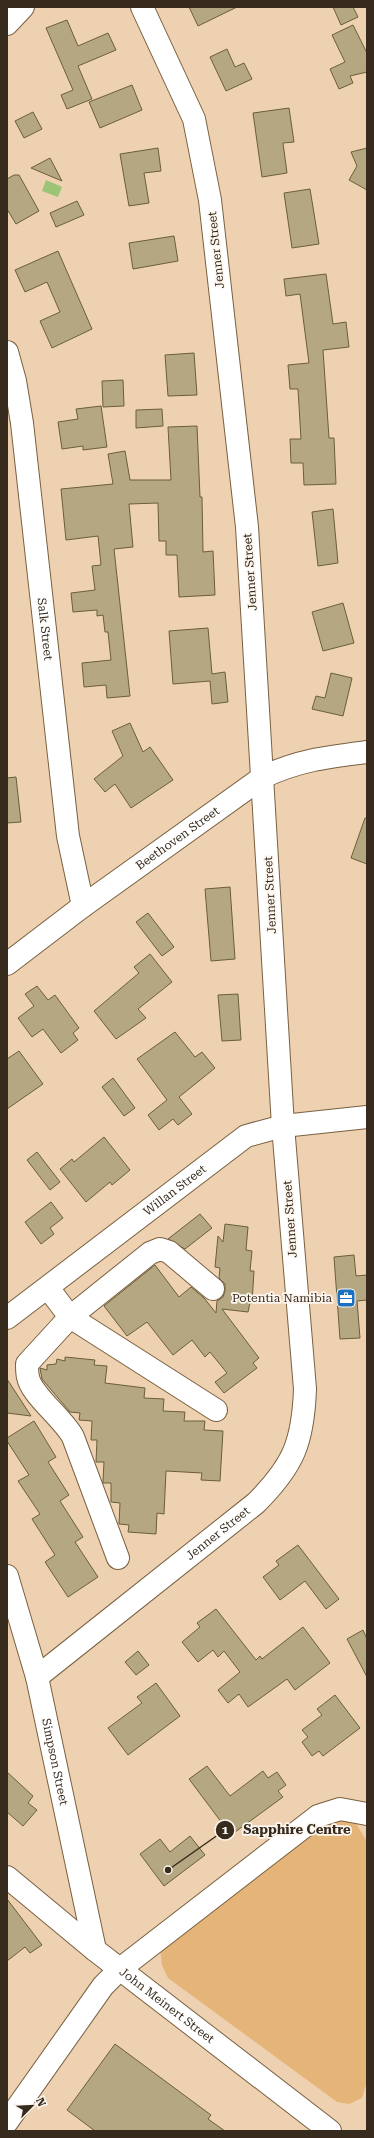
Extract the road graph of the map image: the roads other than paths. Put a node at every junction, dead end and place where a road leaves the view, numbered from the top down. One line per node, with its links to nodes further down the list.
1 (24, 7): 3 (street)
2 (142, 7): 6 (street, Jenner Street)
3 (7, 24)
4 (7, 352): 7 (street, Salk Street)
5 (367, 752): 6 (street, Beethoven Street)
6 (263, 777): 7 (street, Beethoven Street); 10 (street, Jenner Street)
7 (83, 906): 8 (street, Beethoven Street)
8 (7, 964)
9 (367, 1117): 10 (street, Willan Street)
10 (283, 1126): 11 (street, Willan Street); 18 (street, Jenner Street)
11 (48, 1288): 13 (street); 14 (street, Willan Street)
12 (213, 1289): 13 (street)
13 (70, 1317): 15 (street); 16 (street)
14 (7, 1318)
15 (216, 1410)
16 (118, 1558)
17 (7, 1576): 18 (street, Simpson Street)
18 (36, 1678): 21 (street, Simpson Street)
19 (367, 1814): 22 (street)
20 (7, 1877): 21 (street, John Meinert Street)
21 (95, 1950): 22 (street, John Meinert Street)
22 (120, 1969): 23 (street); 24 (street, John Meinert Street)
23 (7, 2122)
24 (330, 2131)

